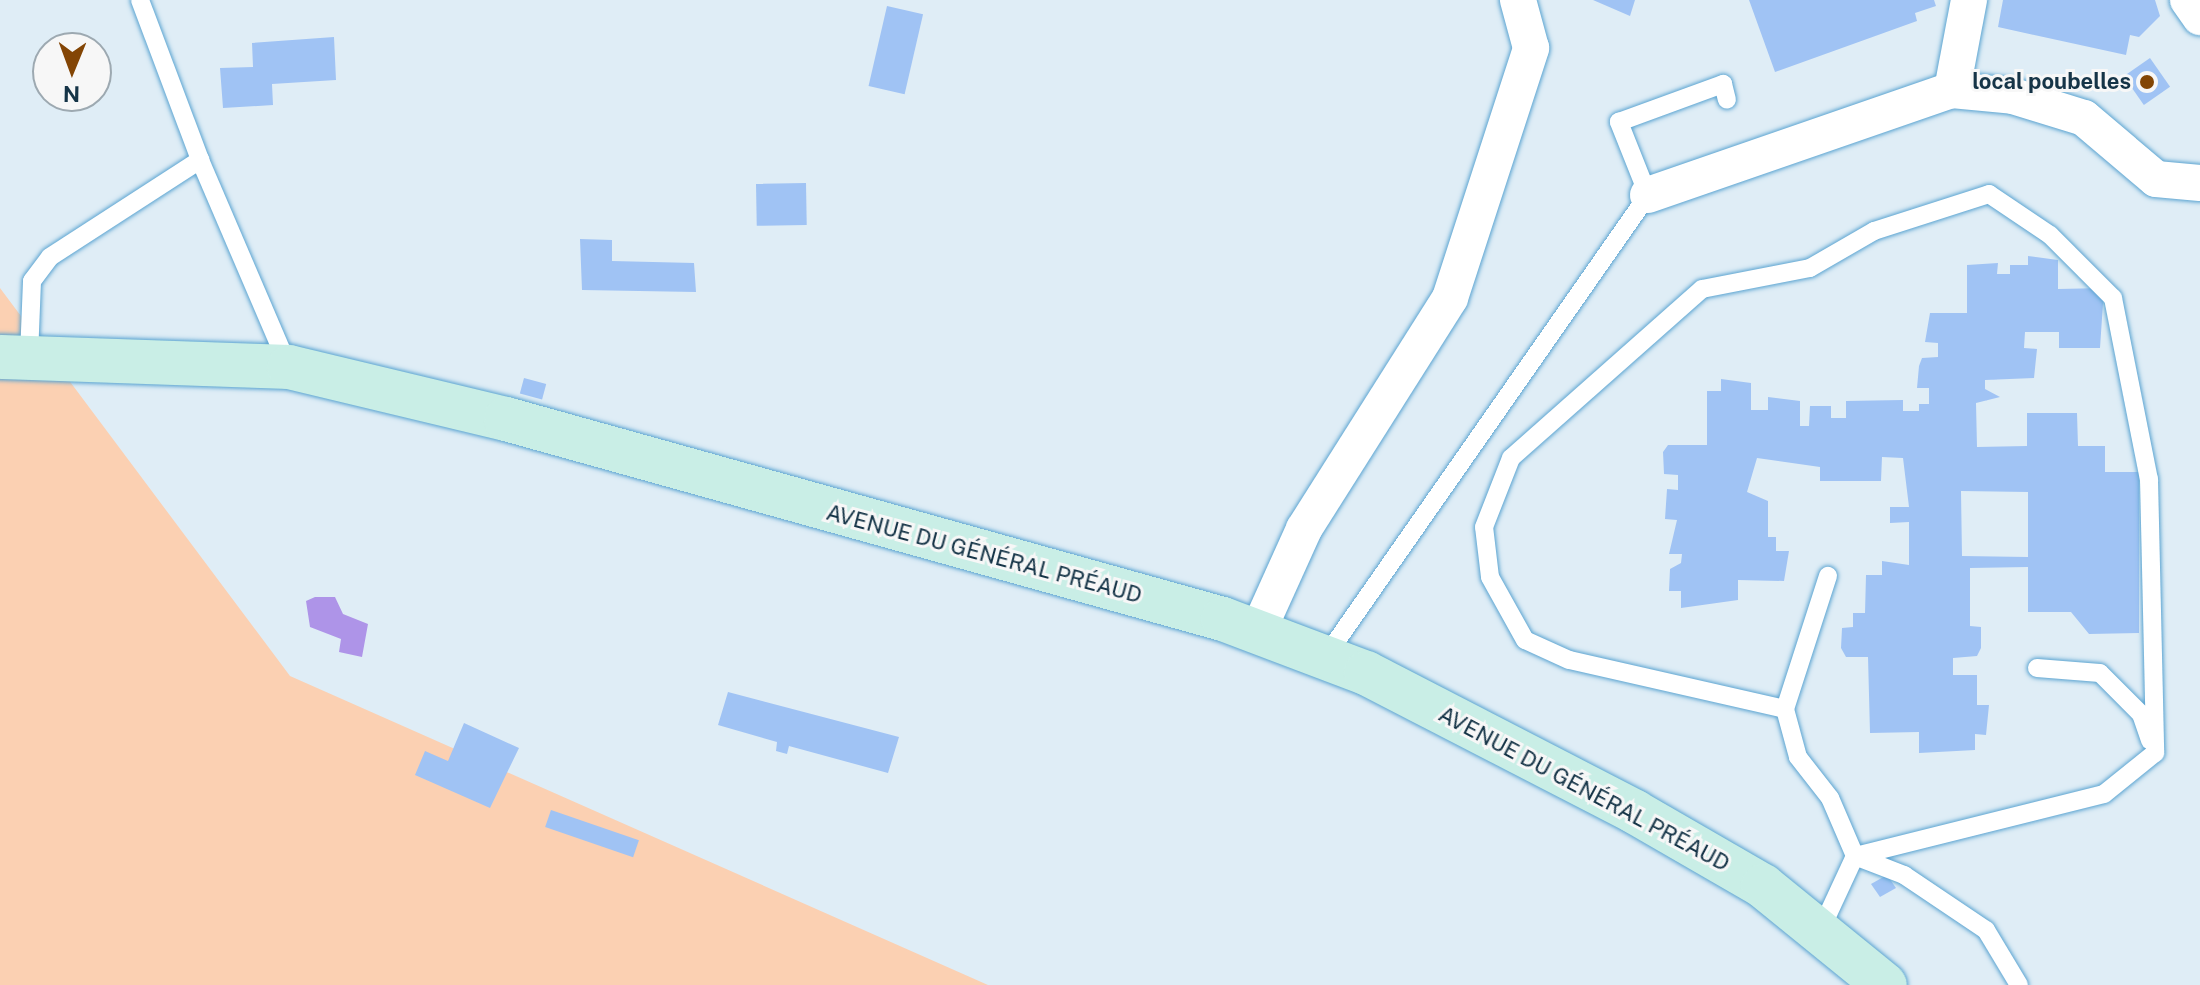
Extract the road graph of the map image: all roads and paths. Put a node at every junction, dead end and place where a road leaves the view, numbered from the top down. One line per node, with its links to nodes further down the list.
1 (140, 0): 8 (lane)
2 (1518, 0): 14 (street)
3 (1969, 0): 6 (street)
4 (2188, 0): 5 (street)
5 (2200, 17)
6 (1952, 90): 9 (street); 10 (street)
7 (1727, 100): 10 (lane)
8 (200, 160): 11 (lane); 12 (lane)
9 (2200, 183)
10 (1648, 195): 15 (lane)
11 (14, 356): 12 (street, AVENUE DU GÉNÉRAL PRÉAUD)
12 (289, 367): 14 (street, AVENUE DU GÉNÉRAL PRÉAUD)
13 (1828, 576): 17 (lane)
14 (1258, 631): 15 (street, AVENUE DU GÉNÉRAL PRÉAUD)
15 (1326, 656): 20 (street, AVENUE DU GÉNÉRAL PRÉAUD)
16 (2037, 668): 18 (lane)
17 (1785, 709): 18 (lane); 19 (lane)
18 (2155, 753): 19 (lane)
19 (1855, 856): 20 (lane); 22 (lane)
20 (1822, 927): 21 (street, AVENUE DU GÉNÉRAL PRÉAUD)
21 (1885, 985)
22 (2019, 985)

